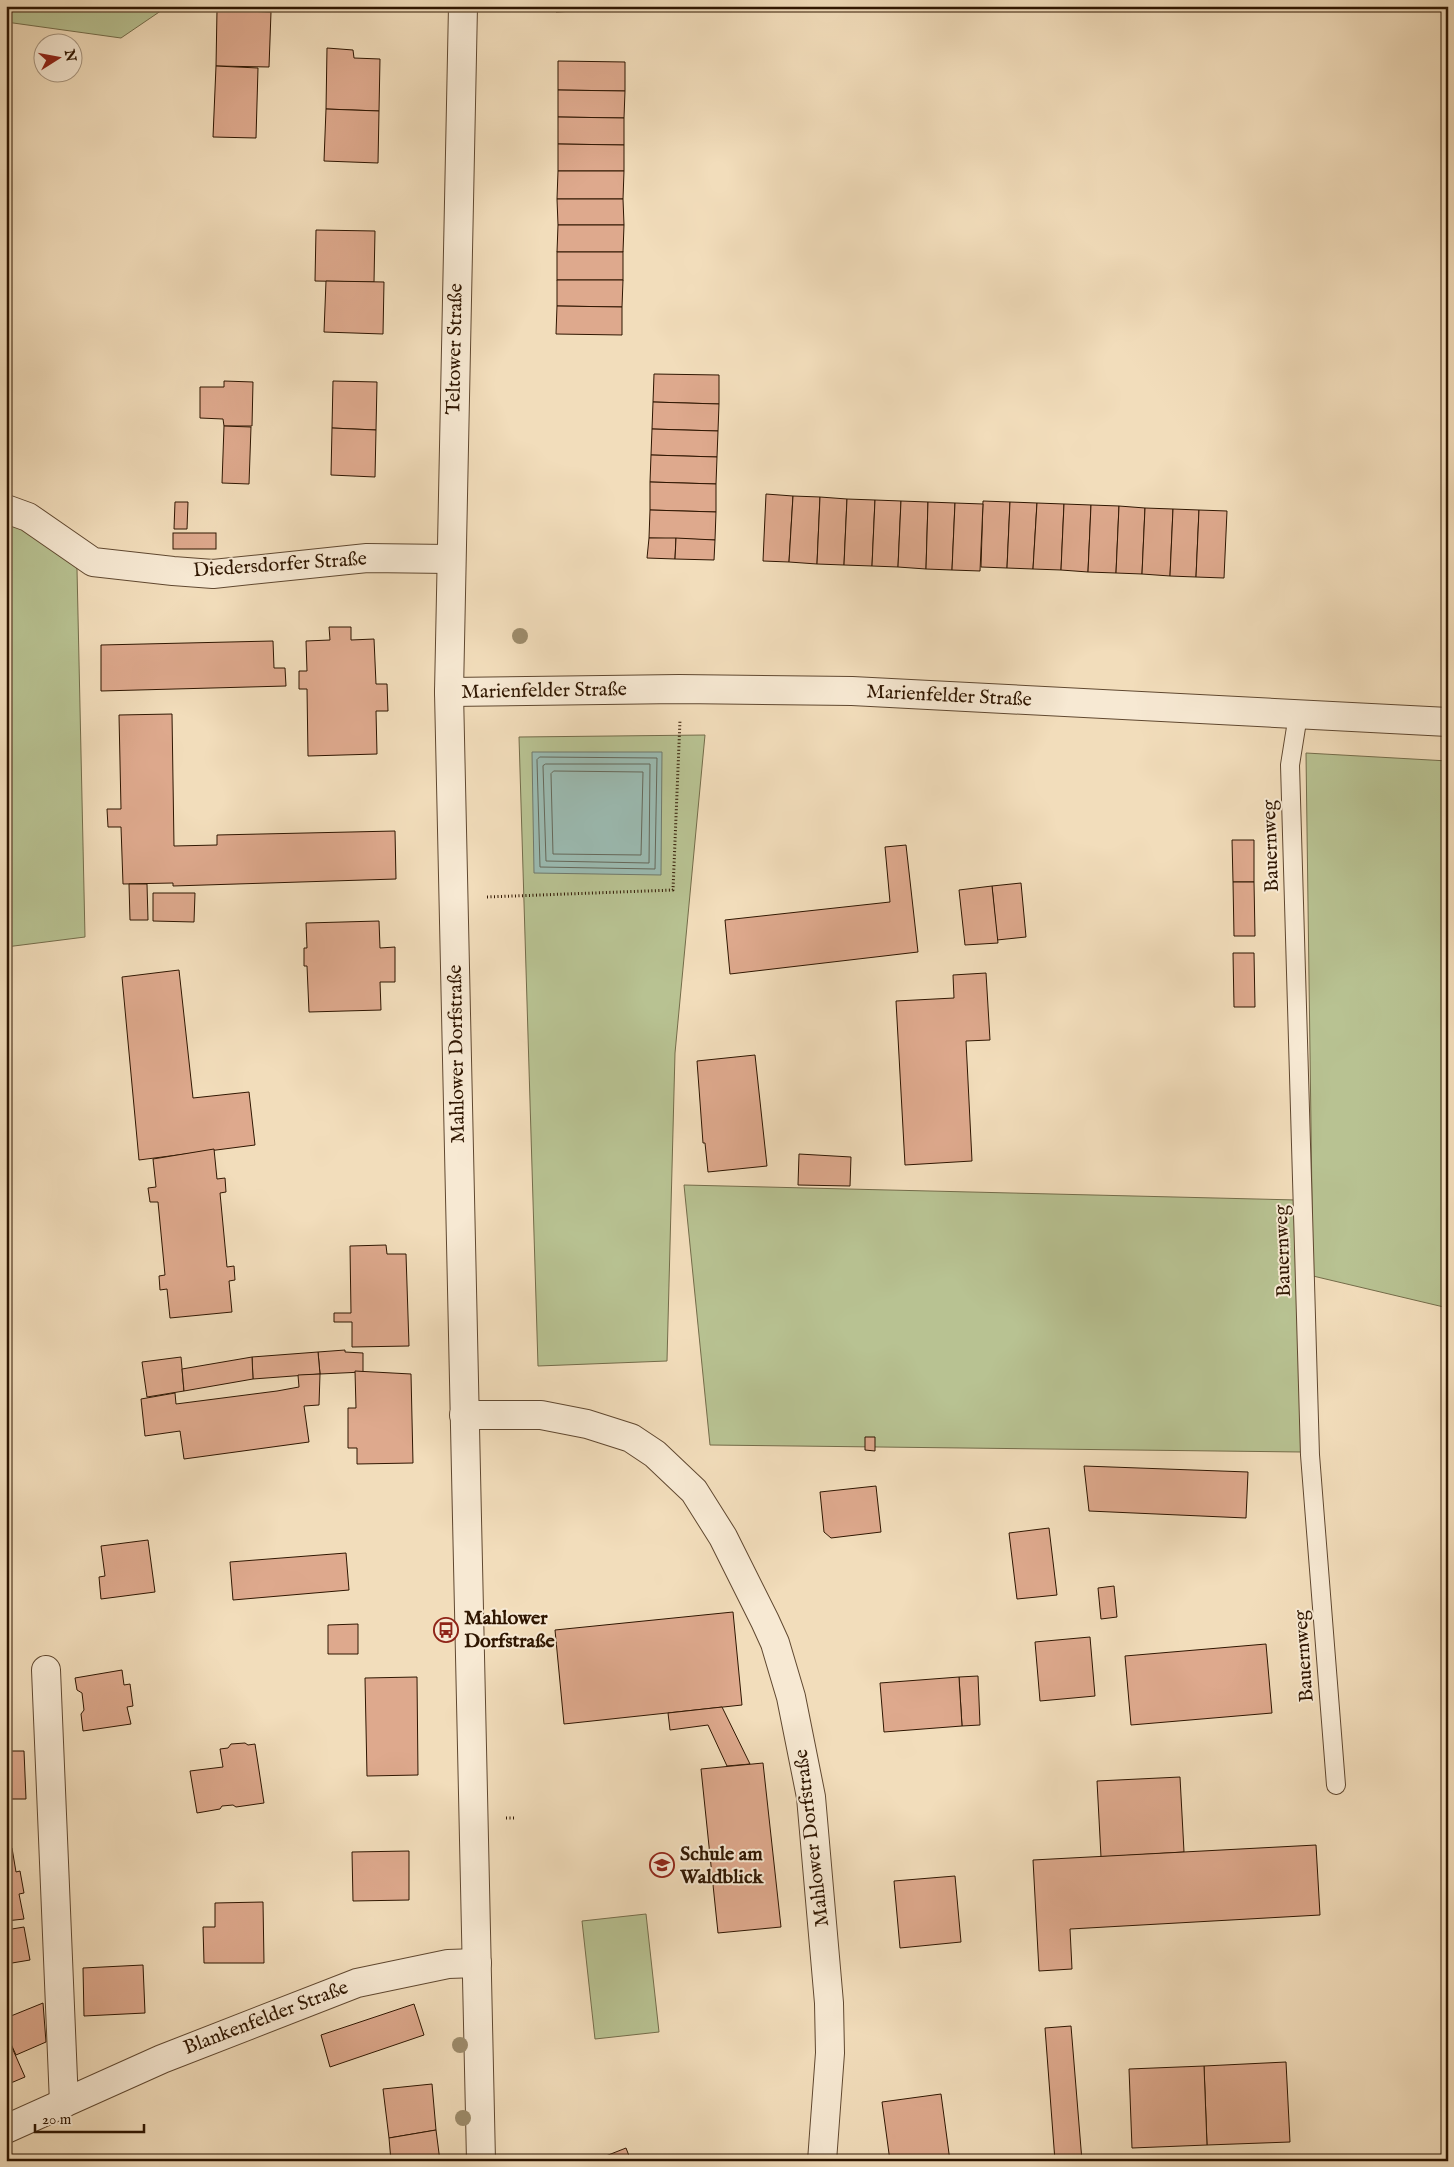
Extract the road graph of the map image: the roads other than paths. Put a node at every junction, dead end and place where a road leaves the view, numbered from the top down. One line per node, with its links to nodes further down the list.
1 (463, 6): 3 (street, Teltower Straße)
2 (6, 509): 3 (street, Diedersdorfer Straße)
3 (450, 559): 4 (street, Teltower Straße)
4 (449, 692): 5 (street, Marienfelder Straße); 7 (street, Mahlower Dorfstraße)
5 (1298, 715): 6 (street, Marienfelder Straße); 9 (lane, Bauernweg)
6 (1448, 722)
7 (464, 1415): 10 (street, Mahlower Dorfstraße); 14 (street, Mahlower Dorfstraße)
8 (46, 1670): 11 (street)
9 (1336, 1784)
10 (476, 1963): 11 (street, Blankenfelder Straße); 13 (street, Mahlower Dorfstraße)
11 (64, 2102): 12 (street, Blankenfelder Straße)
12 (6, 2129)
13 (481, 2161)
14 (822, 2161)

